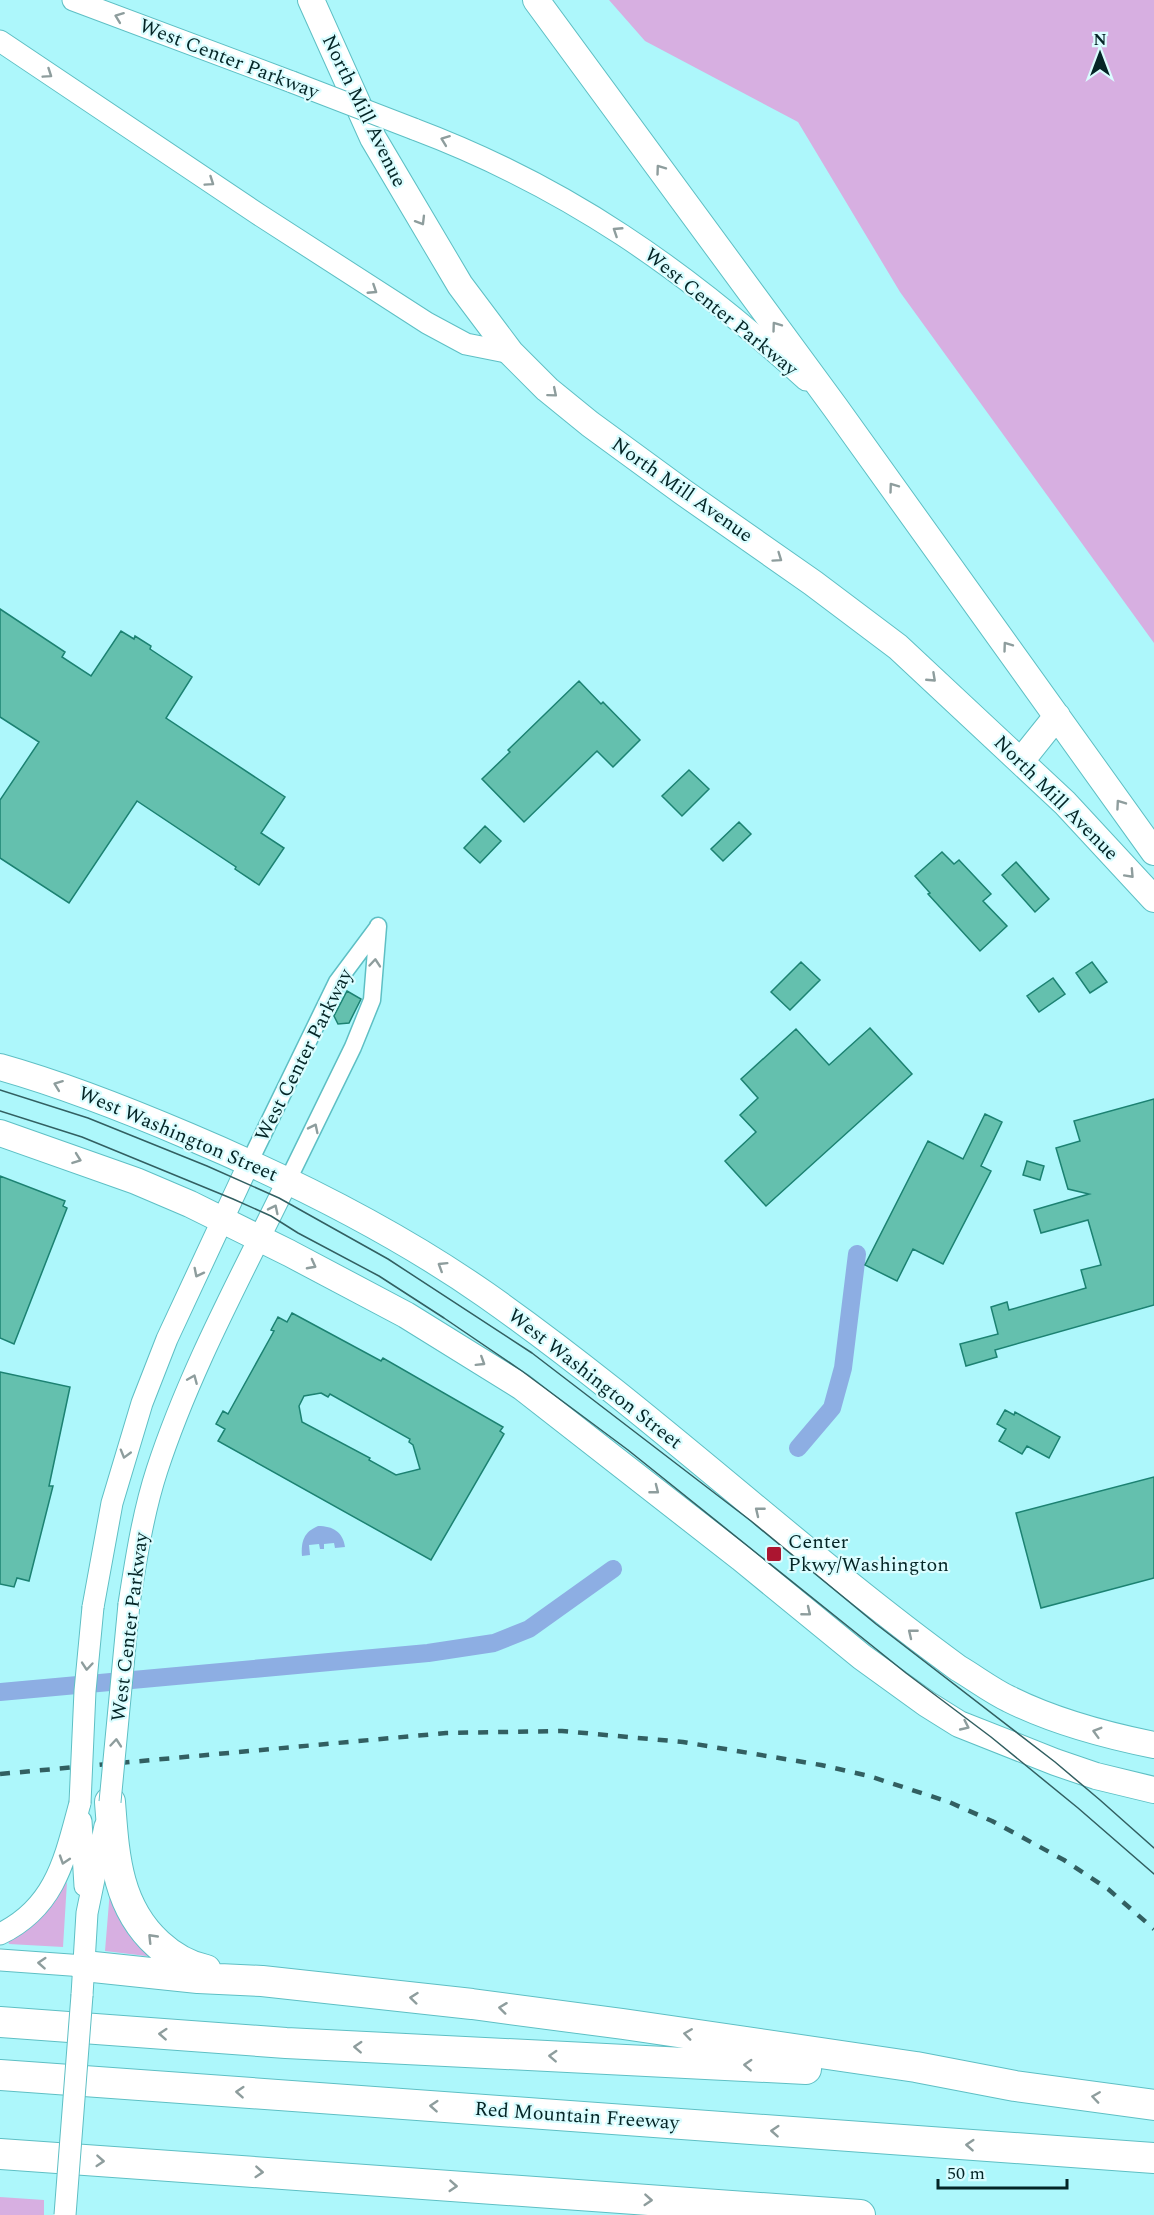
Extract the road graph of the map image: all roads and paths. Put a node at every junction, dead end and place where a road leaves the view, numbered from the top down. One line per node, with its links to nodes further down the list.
1 (73, 0): 6 (street, West Center Parkway, one-way to 1, bridge)
2 (311, 0): 5 (main road, North Mill Avenue, one-way to 5)
3 (536, 0): 6 (main road, North Mill Avenue, one-way to 3)
4 (0, 41): 5 (street, one-way to 5)
5 (511, 353): 8 (main road, North Mill Avenue, one-way to 8)
6 (835, 407): 7 (main road, North Mill Avenue, one-way to 6)
7 (1057, 716): 8 (main road); 9 (main road, North Mill Avenue, one-way to 7)
8 (1021, 761): 10 (main road, North Mill Avenue, one-way to 10)
9 (1154, 852)
10 (1154, 899)
11 (0, 1067): 13 (main road, West Washington Street, one-way to 11)
12 (0, 1133): 15 (main road, one-way to 15)
13 (249, 1163): 14 (main road, West Washington Street); 14 (street, West Center Parkway, one-way to 13); 15 (street, West Center Parkway)
14 (288, 1180): 16 (street, West Center Parkway, one-way to 14); 17 (main road, West Washington Street, one-way to 14)
15 (223, 1220): 16 (main road); 20 (street, West Center Parkway, one-way to 20, bridge)
16 (260, 1238): 18 (main road, one-way to 18); 19 (street, West Center Parkway, one-way to 16, bridge)
17 (1154, 1745)
18 (1154, 1790)
19 (110, 1802): 21 (street, West Center Parkway); 25 (highway, one-way to 19)
20 (80, 1803): 21 (street, West Center Parkway); 22 (street, one-way to 22)
21 (87, 1913): 24 (street, West Center Parkway)
22 (0, 1934)
23 (0, 1960): 24 (street, one-way to 23)
24 (83, 1980): 25 (highway); 32 (street, West Center Parkway, bridge)
25 (262, 1980): 28 (highway, one-way to 25)
26 (0, 2022): 28 (highway, one-way to 26)
27 (0, 2075): 31 (highway, Red Mountain Freeway, one-way to 27)
28 (1015, 2086): 29 (highway, one-way to 28)
29 (1154, 2105)
30 (0, 2154): 33 (highway, one-way to 33)
31 (1154, 2158)
32 (65, 2215)
33 (860, 2215)

